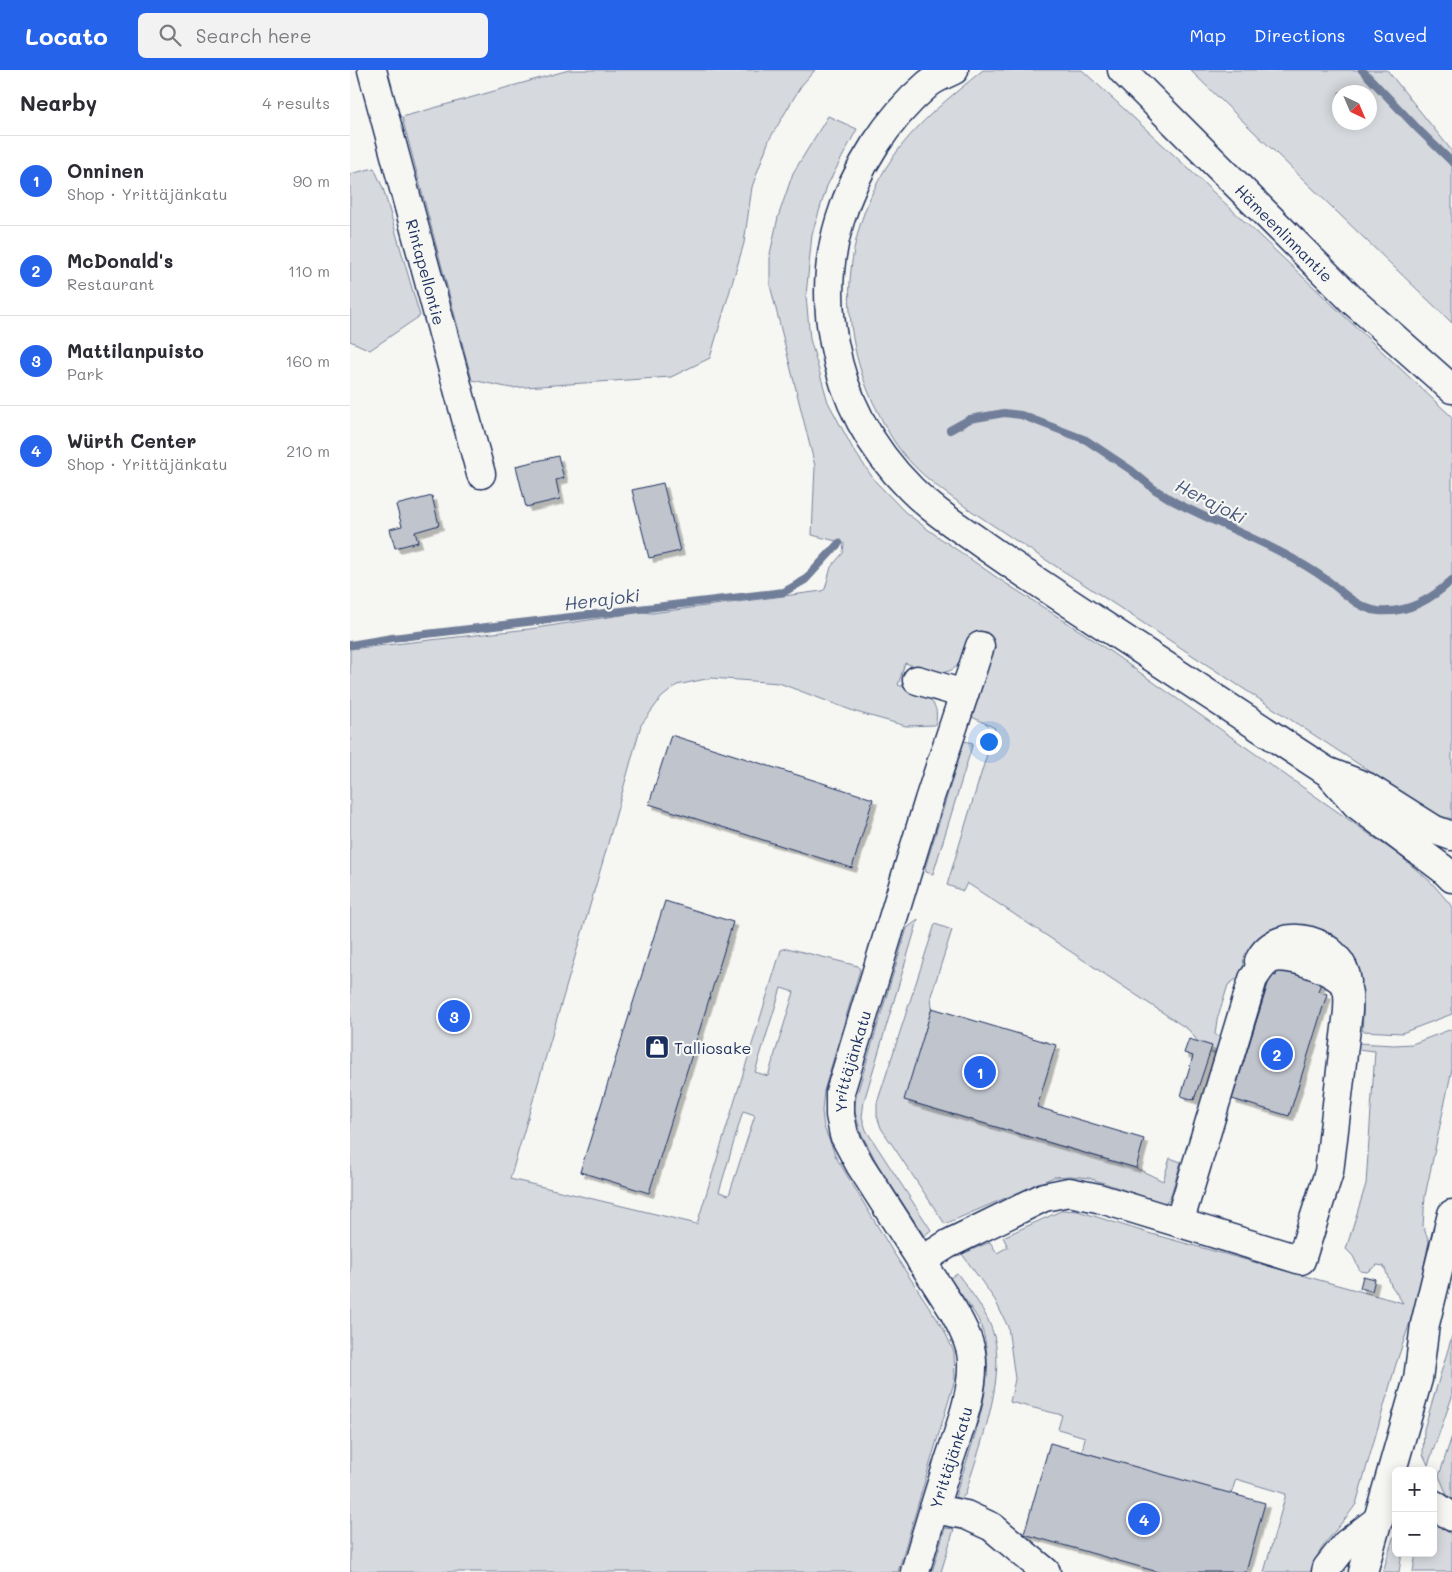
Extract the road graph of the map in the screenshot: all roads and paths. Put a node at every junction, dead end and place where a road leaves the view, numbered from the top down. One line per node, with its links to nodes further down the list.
1 (372, 70): 6 (street, Rintapellontie)
2 (954, 70): 4 (street)
3 (1122, 70): 5 (street, Hämeenlinnantie)
4 (932, 76): 10 (street)
5 (1452, 388)
6 (481, 474)
7 (980, 646): 9 (street, Yrittäjänkatu)
8 (917, 680): 9 (street)
9 (964, 694): 15 (street, Yrittäjänkatu)
10 (1326, 770): 11 (street); 12 (street)
11 (1452, 836)
12 (1452, 878)
13 (1452, 1214): 17 (street)
14 (1179, 1223): 14 (street); 15 (street)
15 (921, 1261): 21 (street, Yrittäjänkatu)
16 (1452, 1293): 17 (street)
17 (1418, 1379): 18 (street)
18 (1397, 1467)
19 (1392, 1489): 23 (street)
20 (1437, 1507): 22 (street)
21 (934, 1509): 24 (street, Yrittäjänkatu); 25 (street)
22 (1452, 1517)
23 (1379, 1519): 26 (street); 27 (street)
24 (915, 1572)
25 (1046, 1572)
26 (1326, 1572)
27 (1363, 1572)

